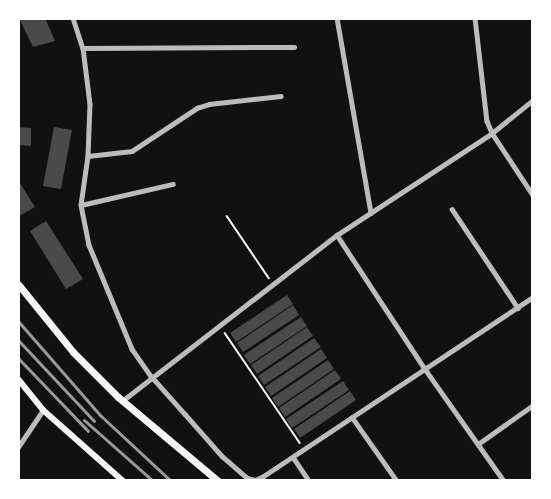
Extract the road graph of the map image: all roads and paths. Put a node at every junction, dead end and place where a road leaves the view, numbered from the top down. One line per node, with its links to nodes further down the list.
1 (73, 18): 5 (street)
2 (337, 18): 14 (street)
3 (475, 18): 8 (street)
4 (294, 47): 5 (street)
5 (83, 48): 9 (street)
6 (281, 96): 9 (street)
7 (533, 100): 8 (street)
8 (492, 133): 11 (street); 14 (street)
9 (88, 156): 12 (street)
10 (172, 184): 12 (street)
11 (533, 195)
12 (81, 205): 23 (street)
13 (452, 209): 20 (street)
14 (371, 213): 16 (street)
15 (226, 216): 18 (path)
16 (337, 235): 18 (street); 22 (street)
17 (18, 284): 25 (main road)
18 (273, 284): 21 (street)
19 (533, 297): 20 (street)
20 (518, 308): 22 (street)
21 (219, 324): 23 (street); 31 (path)
22 (425, 369): 28 (street); 29 (street)
23 (151, 376): 25 (street); 32 (street)
24 (18, 379): 27 (main road)
25 (122, 401): 34 (main road)
26 (533, 405): 29 (street)
27 (43, 410): 30 (street); 33 (main road)
28 (352, 417): 31 (street); 36 (street)
29 (478, 444): 37 (street)
30 (18, 447)
31 (304, 449): 32 (street)
32 (293, 457): 35 (street)
33 (123, 481)
34 (219, 481)
35 (309, 481)
36 (397, 481)
37 (504, 481)

